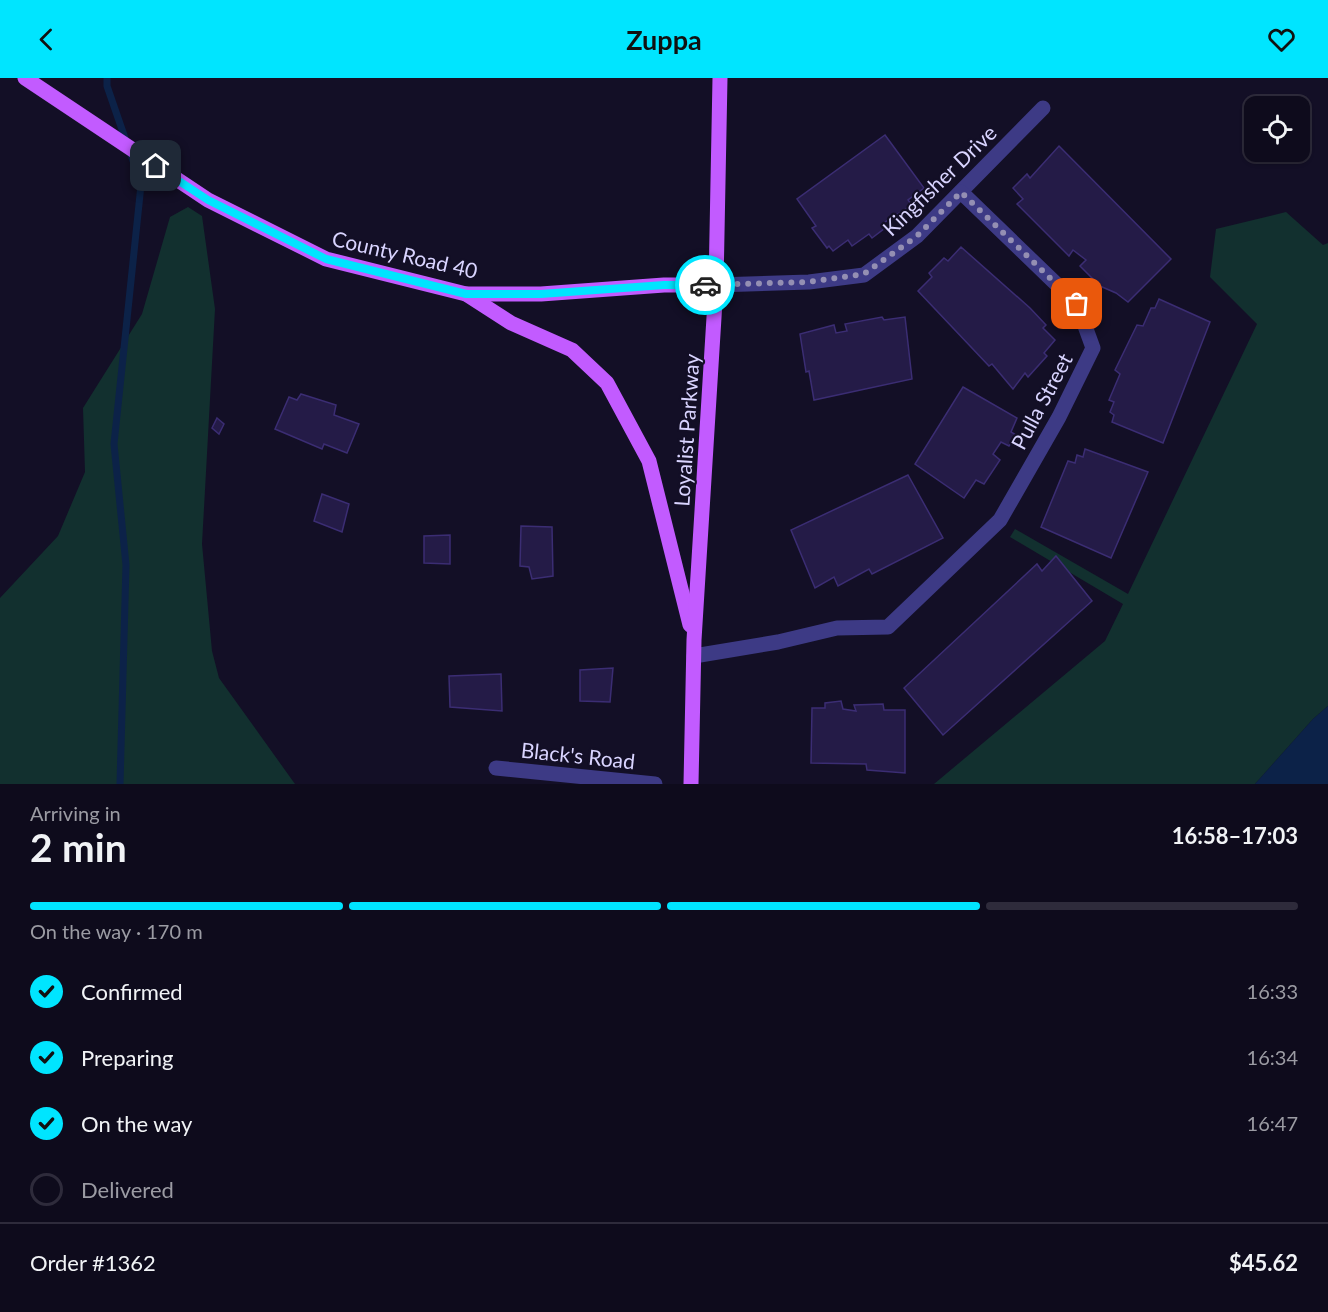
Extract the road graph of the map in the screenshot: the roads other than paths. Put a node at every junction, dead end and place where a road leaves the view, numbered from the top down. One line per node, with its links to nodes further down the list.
1 (25, 78): 6 (main road, County Road 40)
2 (720, 78): 5 (main road, Loyalist Parkway)
3 (1043, 108): 4 (street, Kingfisher Drive)
4 (961, 192): 5 (street, Kingfisher Drive); 8 (street, Pulla Street)
5 (716, 285): 6 (main road, County Road 40); 7 (main road, Loyalist Parkway)
6 (466, 294): 7 (main road)
7 (694, 640): 8 (main road, Loyalist Parkway)
8 (694, 656): 11 (main road, Loyalist Parkway)
9 (496, 768): 10 (street, Black's Road)
10 (655, 784)
11 (691, 784)

